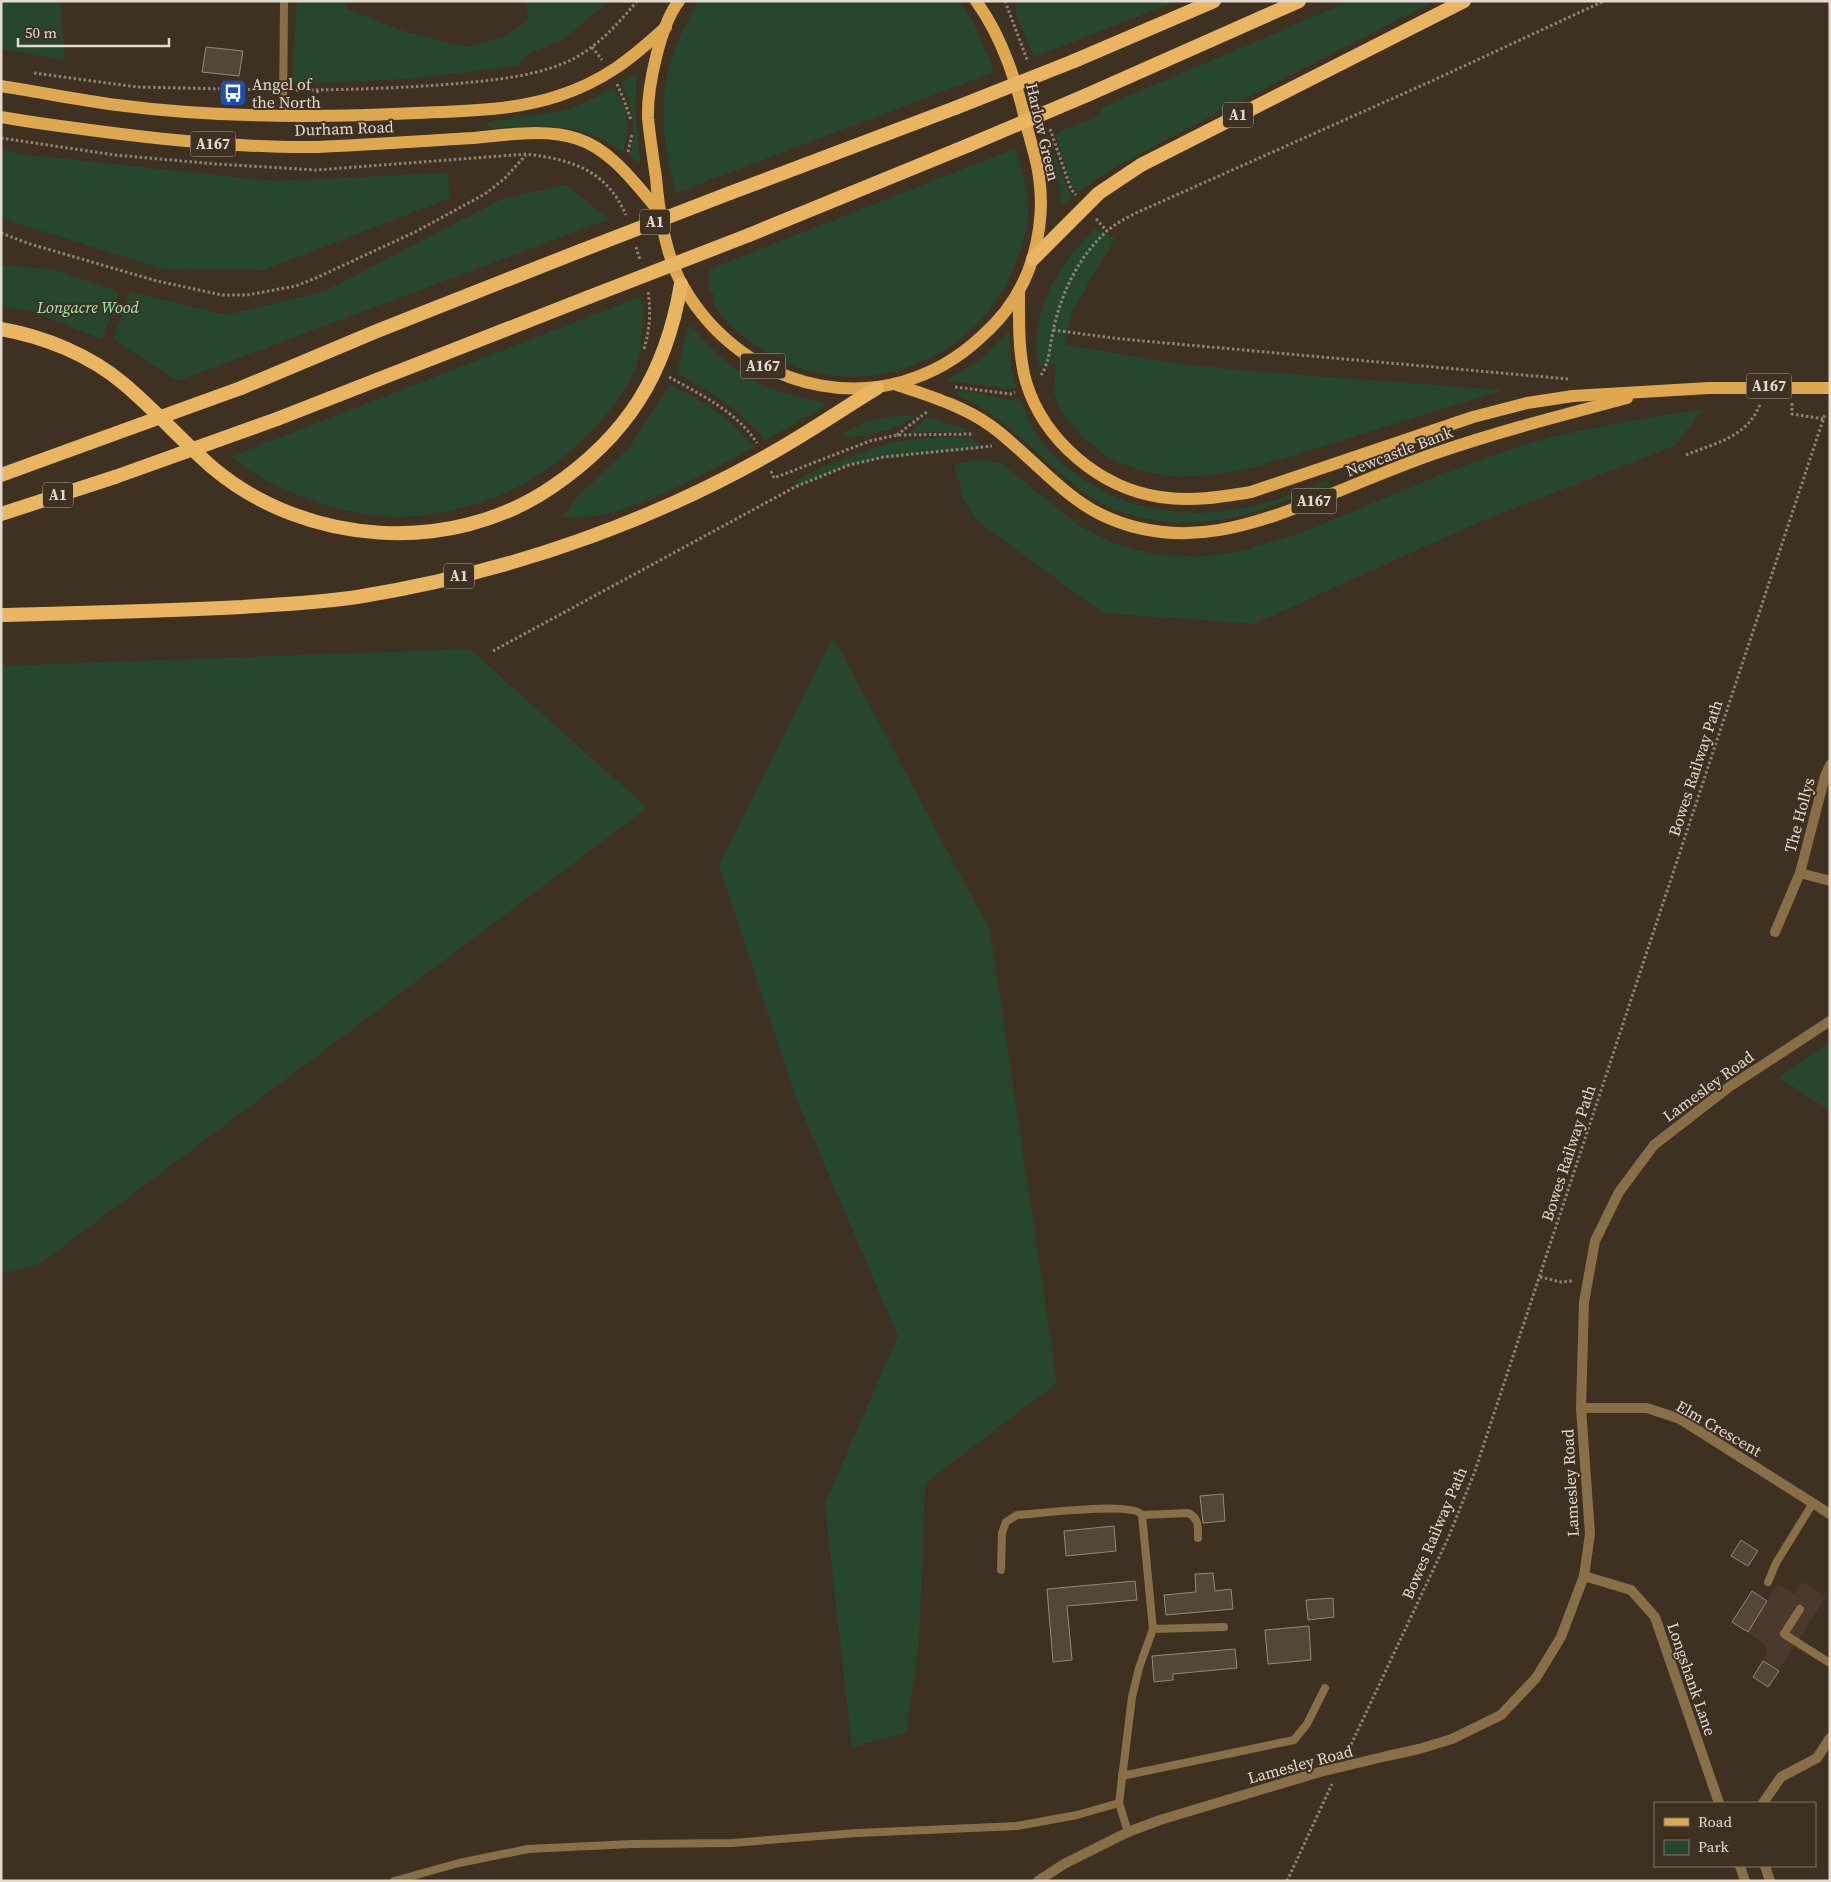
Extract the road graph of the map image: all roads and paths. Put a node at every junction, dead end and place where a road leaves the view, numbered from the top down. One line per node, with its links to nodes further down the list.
1 (284, 1): 13 (lane)
2 (636, 1): 13 (path)
3 (679, 1): 9 (main road, Harlow Green / A167)
4 (976, 1): 22 (main road, Harlow Green / A167)
5 (1214, 1): 46 (highway, A1, bridge)
6 (1300, 1): 48 (highway, A1, bridge)
7 (1464, 1): 22 (highway, A1)
8 (1604, 1): 26 (path)
9 (666, 27): 14 (main road, Durham Road / A167); 20 (main road, Harlow Green / A167)
10 (31, 72): 13 (path)
11 (618, 85): 16 (path)
12 (1, 86): 14 (main road, Durham Road / A167)
13 (284, 90): 14 (lane)
14 (283, 116)
15 (1, 117): 20 (main road, Durham Road / A167)
16 (632, 125)
17 (632, 130): 18 (path)
18 (628, 153)
19 (526, 154): 21 (path)
20 (659, 211): 23 (main road, Harlow Green / A167)
21 (1, 233)
22 (1033, 259): 24 (main road, Harlow Green / A167)
23 (681, 284): 25 (highway); 33 (main road, Harlow Green / A167)
24 (1018, 292): 30 (main road, Harlow Green / A167); 35 (main road, Newcastle Bank / A167)
25 (1, 329)
26 (1053, 330): 27 (path); 28 (path)
27 (1043, 374)
28 (1549, 377)
29 (674, 380): 43 (path)
30 (897, 385): 33 (main road, Harlow Green / A167); 44 (main road, Newcastle Bank / A167)
31 (1763, 386): 34 (main road, Newcastle Bank / A167); 35 (main road, Newcastle Bank / A167); 45 (path)
32 (955, 387): 36 (path)
33 (877, 388): 49 (highway, A1)
34 (1830, 388)
35 (1656, 390): 44 (main road, Newcastle Bank / A167)
36 (1011, 394)
37 (1792, 402): 40 (path)
38 (1825, 414): 40 (path, Bowes Railway Path)
39 (921, 417): 42 (path)
40 (1824, 419): 56 (path, Bowes Railway Path)
41 (977, 434): 42 (path)
42 (897, 435): 47 (path)
43 (756, 442)
44 (1012, 443): 50 (path)
45 (1686, 455)
46 (1, 475)
47 (774, 478)
48 (1, 514)
49 (1, 615)
50 (493, 651)
51 (1830, 765): 52 (street, The Hollys)
52 (1800, 873): 53 (street, The Hollys); 54 (street, The Hollys)
53 (1830, 881)
54 (1775, 932)
55 (1830, 1021): 57 (street, Lamesley Road)
56 (1540, 1277): 57 (path); 72 (path, Bowes Railway Path)
57 (1588, 1279): 58 (street, Lamesley Road)
58 (1581, 1408): 59 (street, Elm Crescent); 64 (street, Lamesley Road)
59 (1813, 1503): 60 (street, Elm Crescent); 65 (lane)
60 (1830, 1514)
61 (1142, 1515): 62 (lane); 63 (lane); 68 (lane)
62 (1198, 1538)
63 (1001, 1570)
64 (1584, 1576): 75 (street, Longshank Lane); 78 (street, Lamesley Road, bridge)
65 (1768, 1582)
66 (1800, 1610): 69 (lane)
67 (1224, 1627): 68 (lane)
68 (1153, 1629): 73 (lane)
69 (1830, 1663)
70 (1325, 1688): 73 (lane)
71 (1830, 1738): 76 (street)
72 (1345, 1757)
73 (1122, 1776): 77 (lane)
74 (1333, 1784): 83 (path)
75 (1719, 1802)
76 (1764, 1802)
77 (1119, 1803): 78 (lane); 81 (lane)
78 (1128, 1832): 82 (street, Lamesley Road)
79 (1740, 1867): 84 (street)
80 (1765, 1867): 85 (street)
81 (394, 1881)
82 (1038, 1881)
83 (1287, 1881)
84 (1745, 1881)
85 (1770, 1881)

